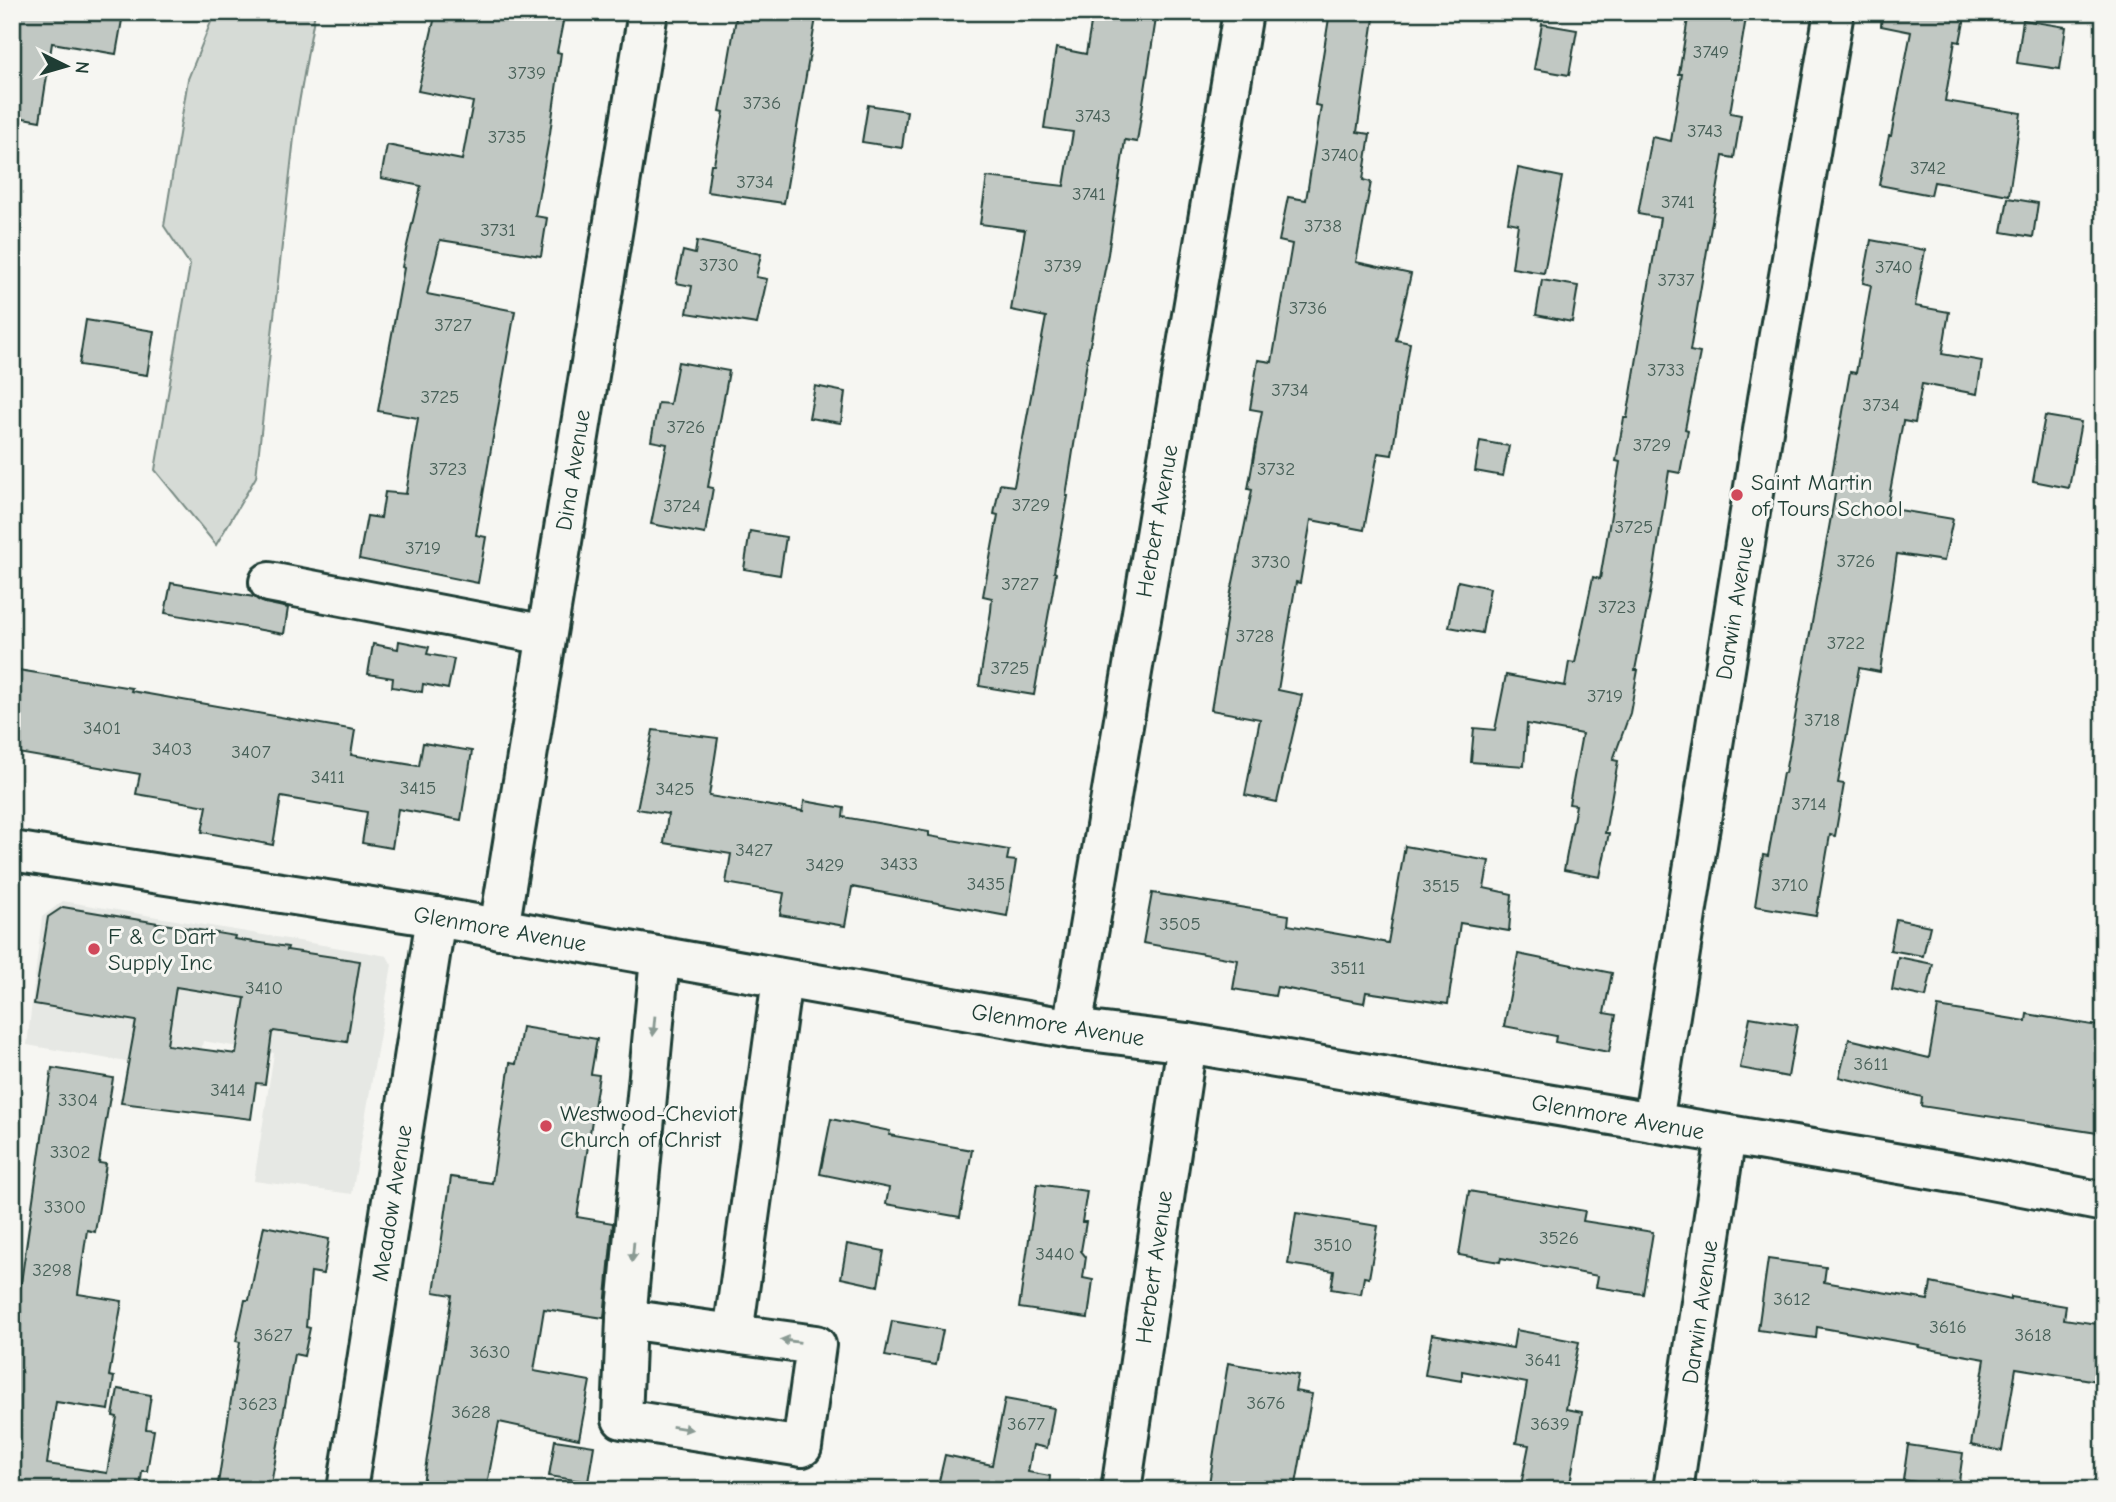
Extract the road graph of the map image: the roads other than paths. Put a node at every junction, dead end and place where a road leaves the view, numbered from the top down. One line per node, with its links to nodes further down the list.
1 (648, 12): 5 (street, Dina Avenue)
2 (1243, 12): 11 (street, Herbert Avenue)
3 (1834, 12): 13 (street, Darwin Avenue)
4 (269, 582): 5 (street)
5 (546, 635): 8 (street, Dina Avenue)
6 (12, 851): 7 (street, Glenmore Avenue)
7 (436, 917): 8 (street, Glenmore Avenue); 18 (street, Meadow Avenue)
8 (499, 929): 9 (street, Glenmore Avenue)
9 (660, 958): 10 (street, Glenmore Avenue); 16 (street, one-way to 16)
10 (782, 979): 11 (street, Glenmore Avenue); 17 (street)
11 (1072, 1029): 12 (street, Glenmore Avenue)
12 (1187, 1043): 13 (street, Glenmore Avenue); 19 (street, Herbert Avenue)
13 (1653, 1122): 14 (street, Glenmore Avenue)
14 (1726, 1135): 15 (street, Glenmore Avenue); 20 (street, Darwin Avenue)
15 (2104, 1202)
16 (626, 1319): 17 (street); 17 (street, one-way to 17)
17 (733, 1334)
18 (348, 1490)
19 (1121, 1490)
20 (1673, 1490)

